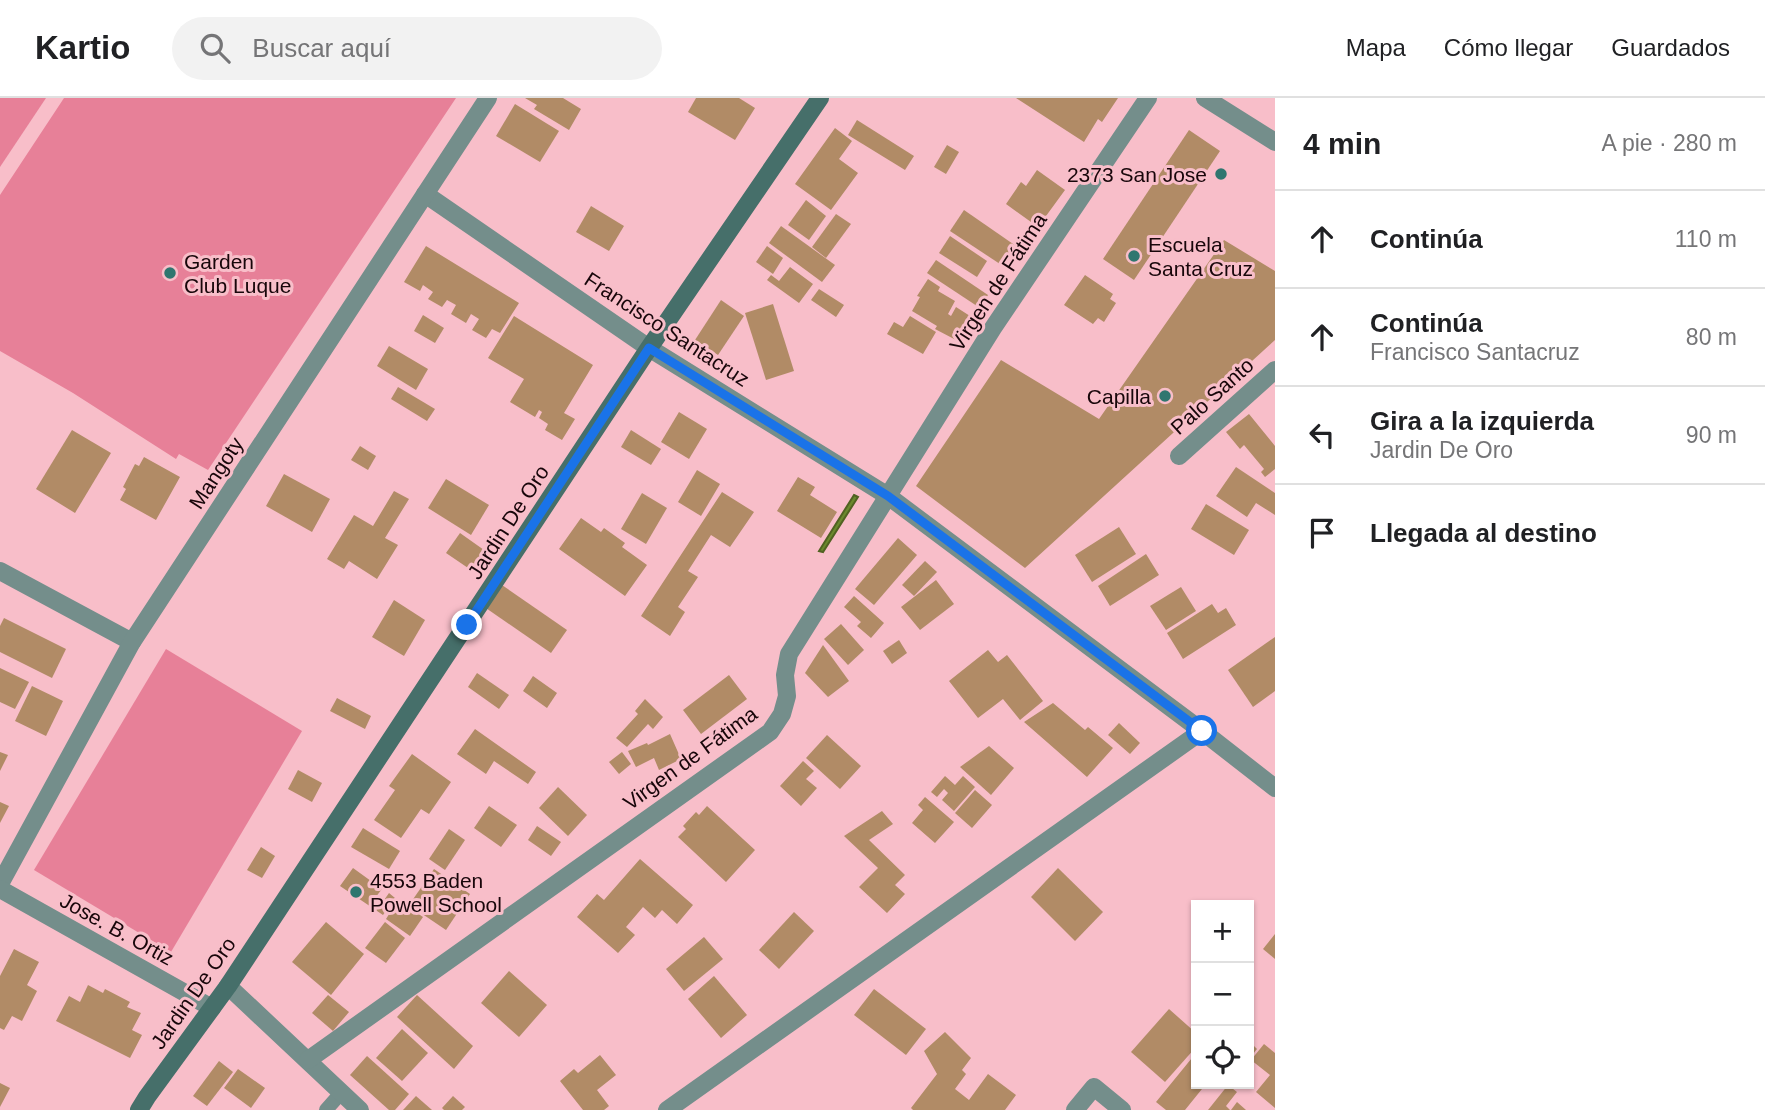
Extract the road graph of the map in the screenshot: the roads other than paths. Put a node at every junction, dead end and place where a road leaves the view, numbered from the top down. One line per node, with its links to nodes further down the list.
1 (488, 98): 6 (street, Mangoty)
2 (820, 98): 7 (street, Jardin De Oro)
3 (1148, 98): 10 (street, Virgen de Fátima)
4 (1205, 98): 5 (street)
5 (1275, 142)
6 (425, 194): 7 (street, Francisco Santacruz); 12 (street, Mangoty)
7 (649, 348): 10 (street, Francisco Santacruz); 16 (street, Jardin De Oro)
8 (1275, 370): 9 (street, Palo Santo)
9 (1179, 456)
10 (888, 496): 13 (street, Francisco Santacruz); 18 (street, Virgen de Fátima)
11 (0, 571): 12 (street)
12 (132, 642): 15 (street, Mangoty)
13 (1202, 731): 14 (street, Francisco Santacruz); 23 (street)
14 (1275, 788)
15 (0, 886): 17 (street, Jose. B. Ortiz)
16 (228, 986): 17 (street, Jardin De Oro); 18 (street)
17 (212, 1008): 20 (street, Jardin De Oro)
18 (308, 1060): 19 (street)
19 (341, 1093): 21 (lane); 22 (street)
20 (139, 1110)
21 (326, 1110)
22 (360, 1110)
23 (667, 1110)
24 (1075, 1110): 25 (street)
25 (1122, 1110)

